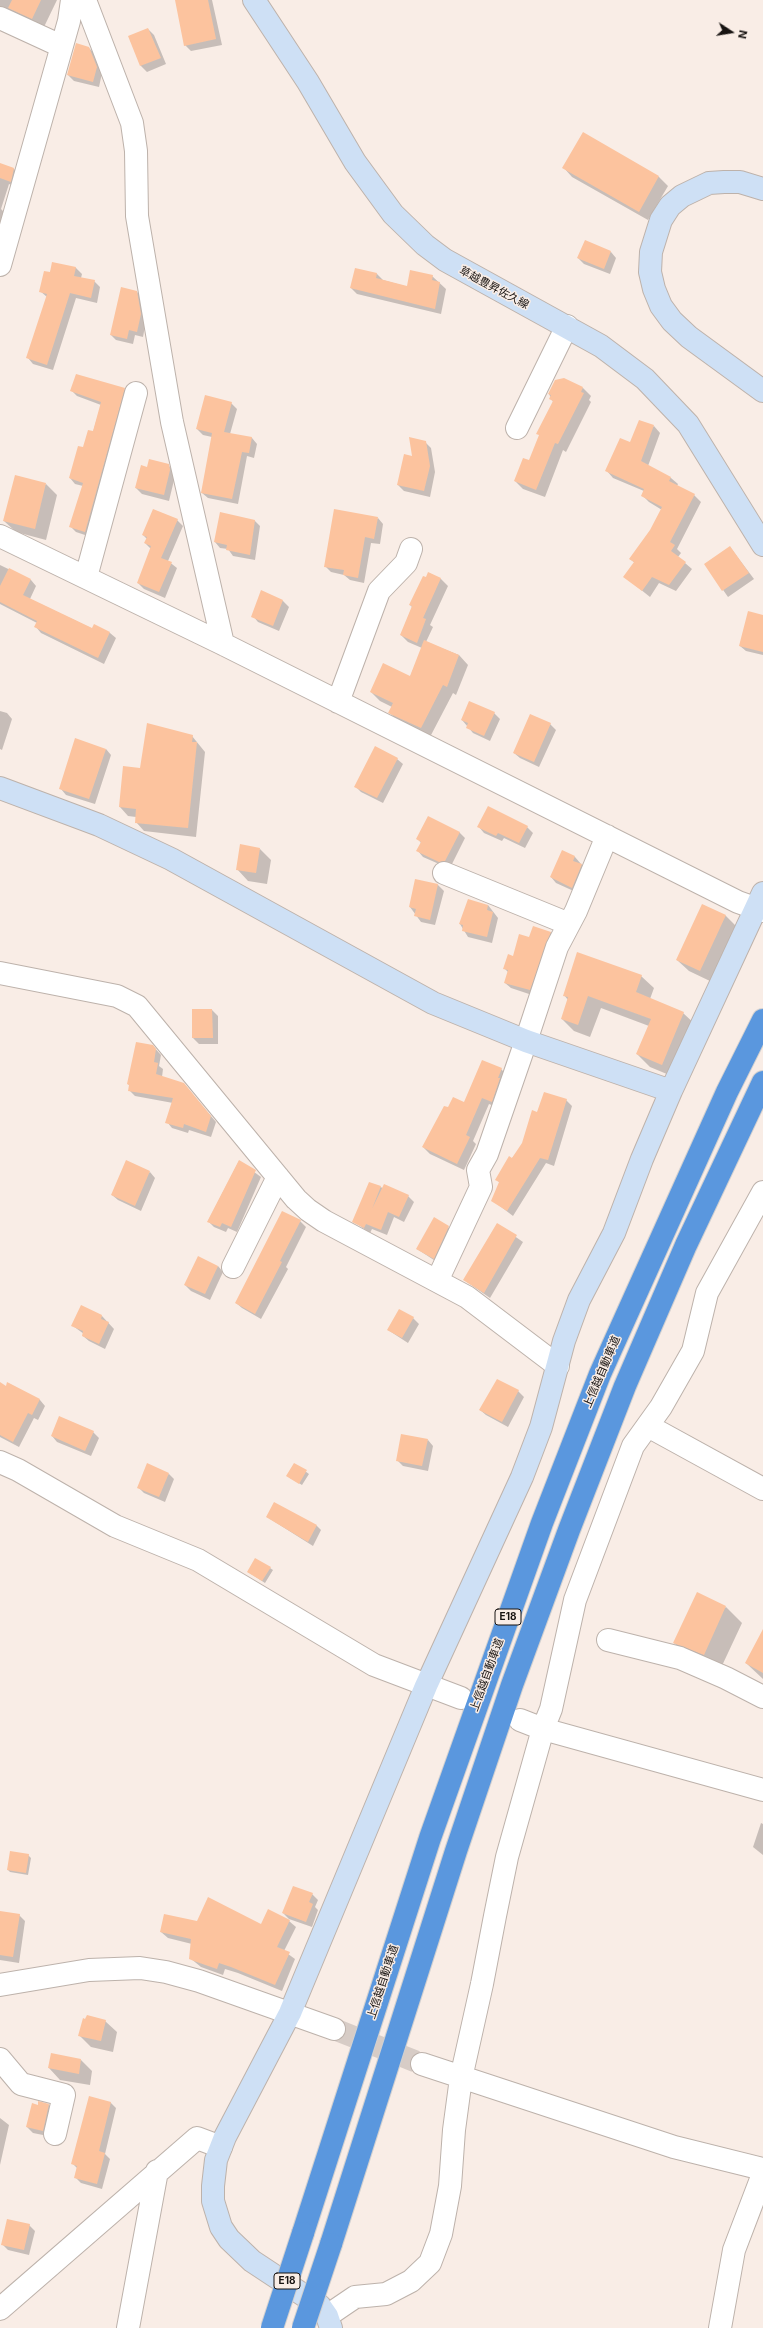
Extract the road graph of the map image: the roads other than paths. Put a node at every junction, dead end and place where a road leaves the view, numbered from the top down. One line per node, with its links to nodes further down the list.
1 (72, 0): 5 (street)
2 (85, 0): 16 (street)
3 (254, 0): 8 (street, 草越豊昇佐久線)
4 (0, 18): 5 (street)
5 (61, 46): 7 (street)
6 (763, 189): 9 (street)
7 (0, 266)
8 (567, 326): 11 (street); 13 (street, 草越豊昇佐久線)
9 (763, 391)
10 (136, 393): 15 (street)
11 (517, 428)
12 (0, 536): 15 (street)
13 (763, 545)
14 (411, 549): 17 (street)
15 (86, 577): 16 (street)
16 (223, 644): 17 (street)
17 (338, 702): 19 (street)
18 (0, 788): 25 (street)
19 (607, 836): 21 (street); 22 (street)
20 (444, 873): 22 (street)
21 (761, 904): 27 (street)
22 (569, 924): 25 (street)
23 (0, 973): 28 (street)
24 (763, 1020): 57 (highway, 上信越自動車道 / E18, bridge)
25 (526, 1041): 27 (street); 31 (street)
26 (763, 1082): 58 (highway, E18, bridge)
27 (671, 1091): 32 (street)
28 (278, 1177): 30 (street); 31 (street)
29 (763, 1192): 33 (street)
30 (233, 1267)
31 (437, 1281): 32 (street)
32 (558, 1366): 37 (street)
33 (648, 1426): 35 (street); 41 (street)
34 (0, 1462): 37 (street)
35 (763, 1489)
36 (608, 1640): 39 (street)
37 (426, 1686): 38 (street); 44 (street)
38 (461, 1698)
39 (763, 1698)
40 (520, 1720): 41 (street)
41 (543, 1729): 42 (street); 48 (street)
42 (763, 1790)
43 (0, 1985): 44 (street)
44 (290, 2013): 45 (street); 50 (street)
45 (334, 2028)
46 (0, 2059): 49 (street)
47 (422, 2064): 48 (street)
48 (461, 2078): 51 (street); 55 (street)
49 (55, 2134)
50 (221, 2148): 52 (street); 55 (street)
51 (763, 2170)
52 (157, 2171): 54 (street); 56 (street)
53 (763, 2174): 59 (street)
54 (0, 2310)
55 (329, 2322)
56 (128, 2328)
57 (272, 2328)
58 (303, 2328)
59 (720, 2328)

